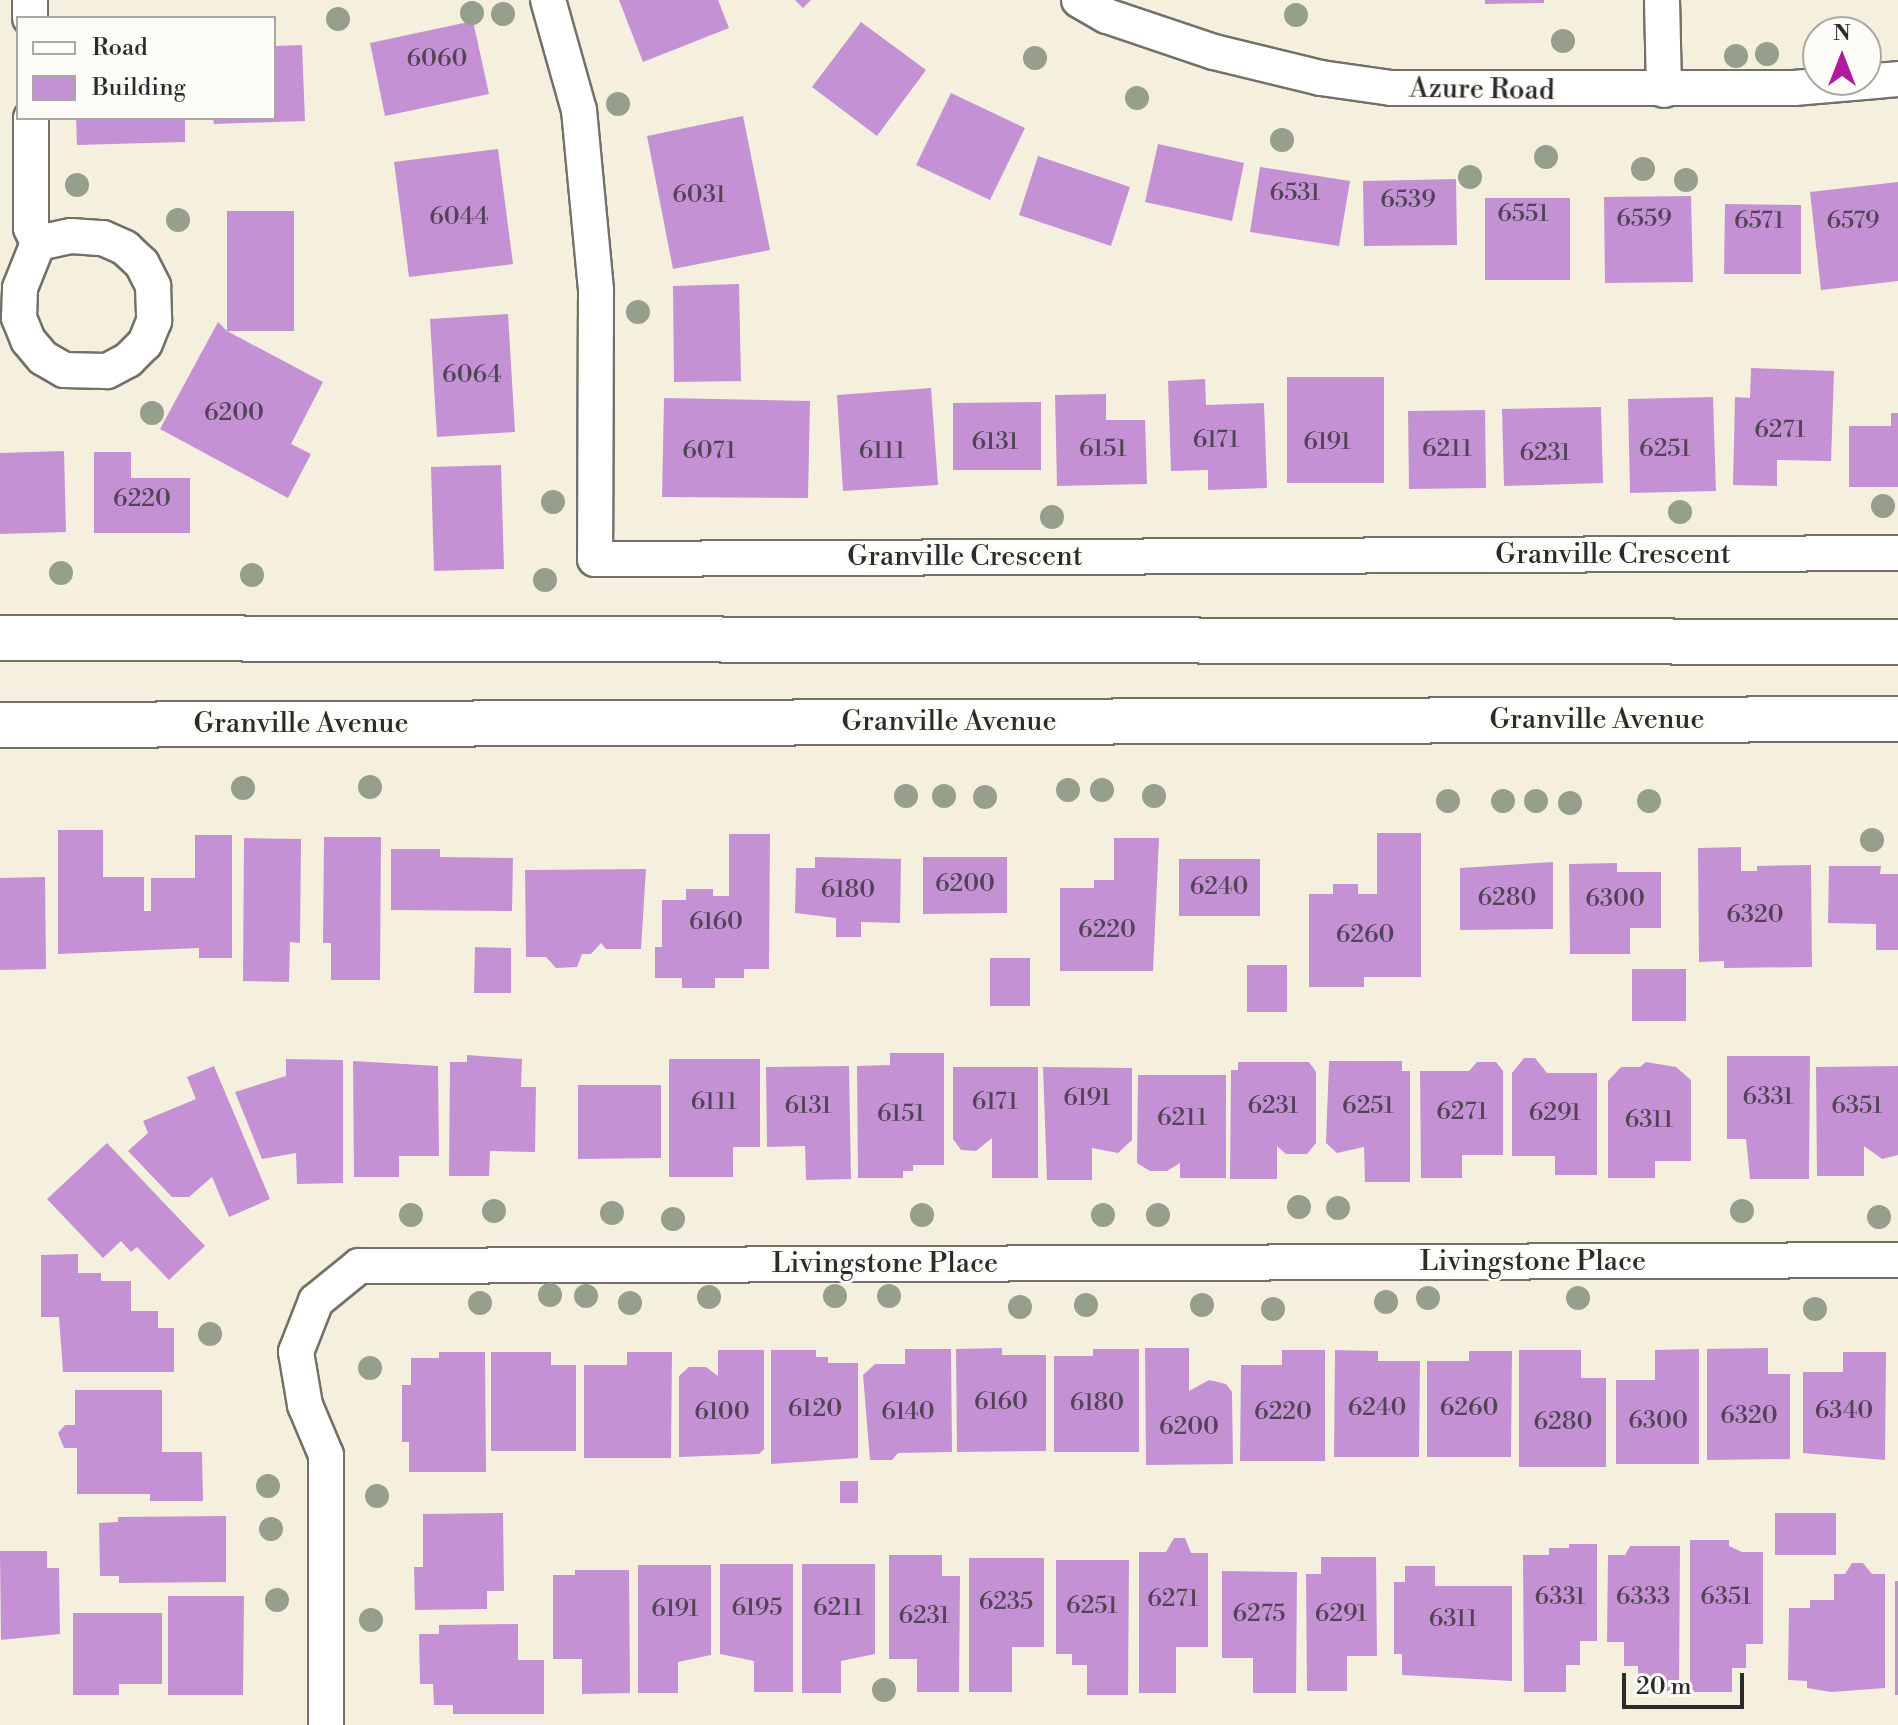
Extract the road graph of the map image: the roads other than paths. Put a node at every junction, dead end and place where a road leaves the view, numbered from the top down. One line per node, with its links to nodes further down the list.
1 (548, 0): 8 (street, Granville Crescent)
2 (1079, 0): 5 (street, Azure Road)
3 (1662, 0): 5 (street)
4 (1898, 79): 5 (street, Azure Road)
5 (1664, 90)
6 (31, 120): 7 (street)
7 (38, 243): 7 (street)
8 (1898, 553)
9 (0, 638): 10 (main road)
10 (1898, 642)
11 (1898, 719): 12 (main road, Granville Avenue)
12 (0, 725)
13 (1898, 1260): 14 (street, Livingstone Place)
14 (326, 1725)

